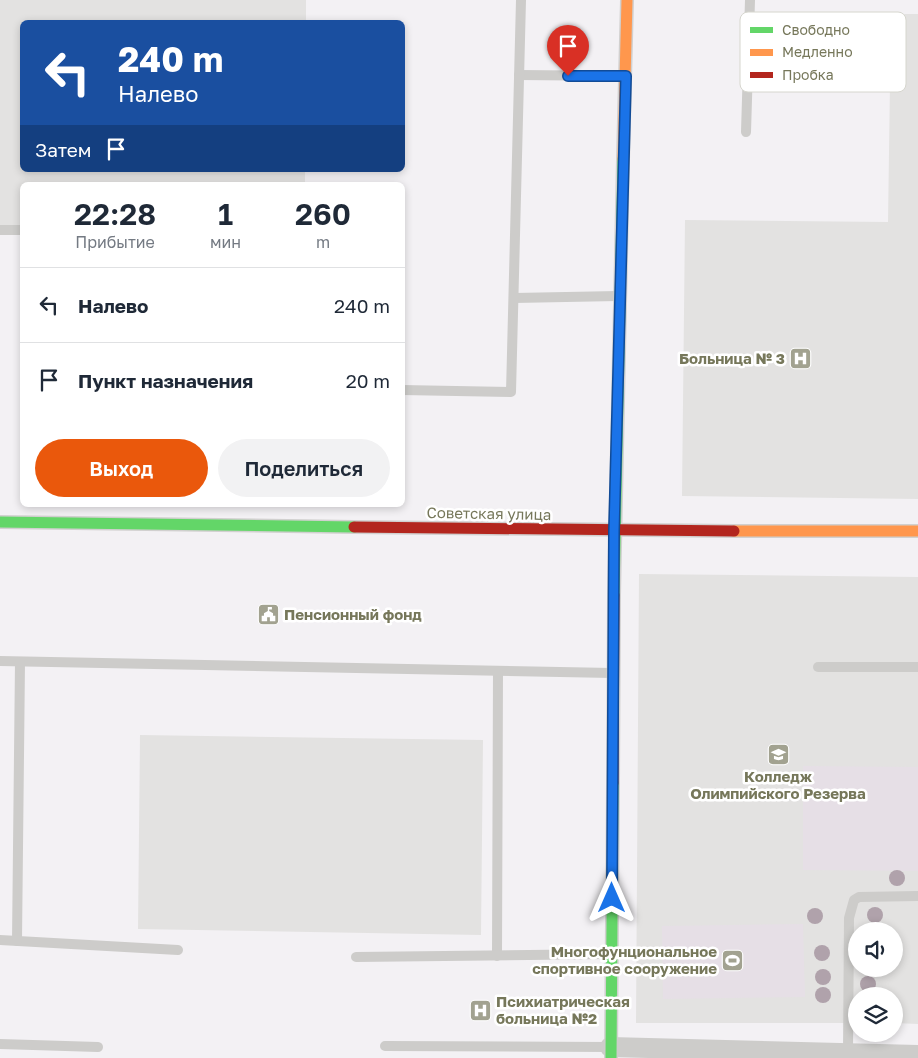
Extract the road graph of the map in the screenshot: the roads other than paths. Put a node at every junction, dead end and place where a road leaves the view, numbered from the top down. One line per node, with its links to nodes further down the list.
1 (521, 0): 3 (lane)
2 (627, 0): 4 (street)
3 (519, 75): 4 (lane); 10 (lane)
4 (626, 76): 9 (street)
5 (747, 92): 6 (lane)
6 (746, 132)
7 (0, 230): 8 (lane)
8 (20, 230)
9 (620, 296): 10 (lane); 13 (street)
10 (514, 298): 11 (lane)
11 (405, 390)
12 (0, 522): 13 (street, Советская улица)
13 (614, 531): 14 (street, Советская улица); 20 (street)
14 (918, 531)
15 (0, 661): 16 (lane)
16 (20, 662): 19 (lane); 23 (lane)
17 (818, 667): 18 (lane)
18 (918, 667)
19 (498, 671): 20 (lane); 26 (lane)
20 (613, 673): 25 (street)
21 (918, 896): 32 (lane)
22 (0, 940): 23 (lane)
23 (17, 941): 24 (lane)
24 (178, 950)
25 (611, 954): 26 (lane); 31 (street)
26 (497, 956): 27 (lane)
27 (356, 957)
28 (0, 1044): 30 (lane)
29 (385, 1046): 31 (lane)
30 (98, 1047)
31 (610, 1052): 32 (street)
32 (848, 1052): 33 (street)
33 (918, 1055)

